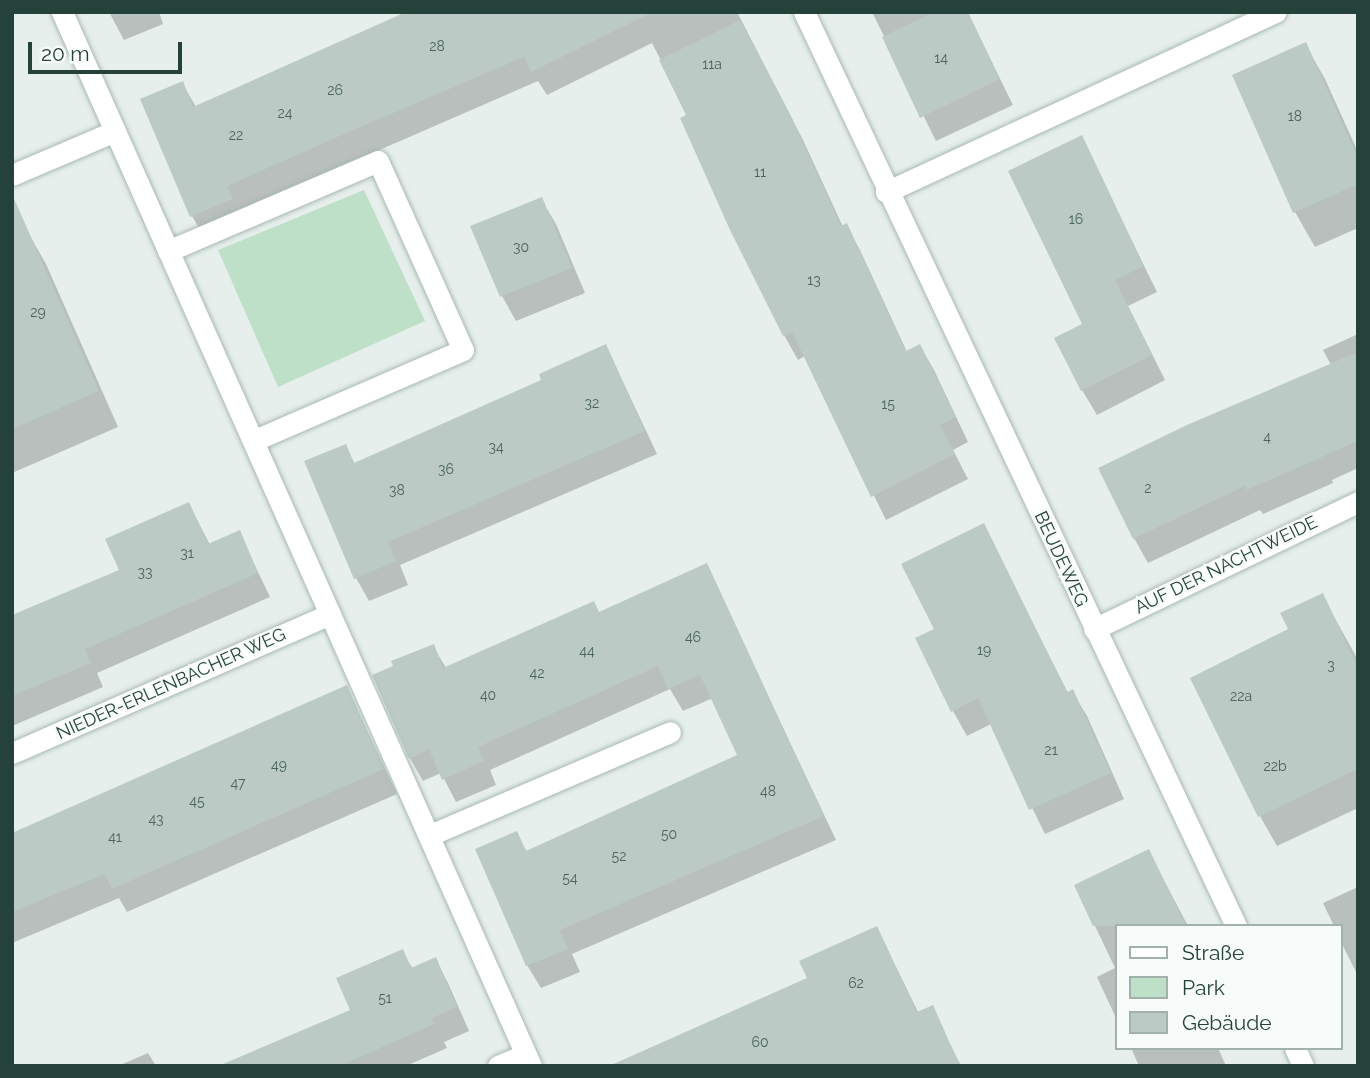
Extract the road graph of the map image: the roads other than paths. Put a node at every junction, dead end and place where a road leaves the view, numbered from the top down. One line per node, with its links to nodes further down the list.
1 (62, 12): 4 (street)
2 (804, 12): 6 (street, BEUDEWEG)
3 (1275, 12): 6 (street)
4 (115, 131): 5 (street); 7 (street)
5 (12, 175)
6 (886, 192): 11 (street, BEUDEWEG)
7 (168, 251): 8 (street); 8 (street)
8 (253, 441): 10 (street)
9 (1358, 502): 11 (street, AUF DER NACHTWEIDE)
10 (330, 614): 13 (street, NIEDER-ERLENBACHER WEG); 14 (street)
11 (1094, 629): 15 (street, BEUDEWEG)
12 (670, 732): 14 (street)
13 (12, 753)
14 (430, 835): 17 (street)
15 (1235, 924)
16 (1296, 1050): 19 (street)
17 (528, 1060): 18 (street)
18 (498, 1066)
19 (1303, 1066)

